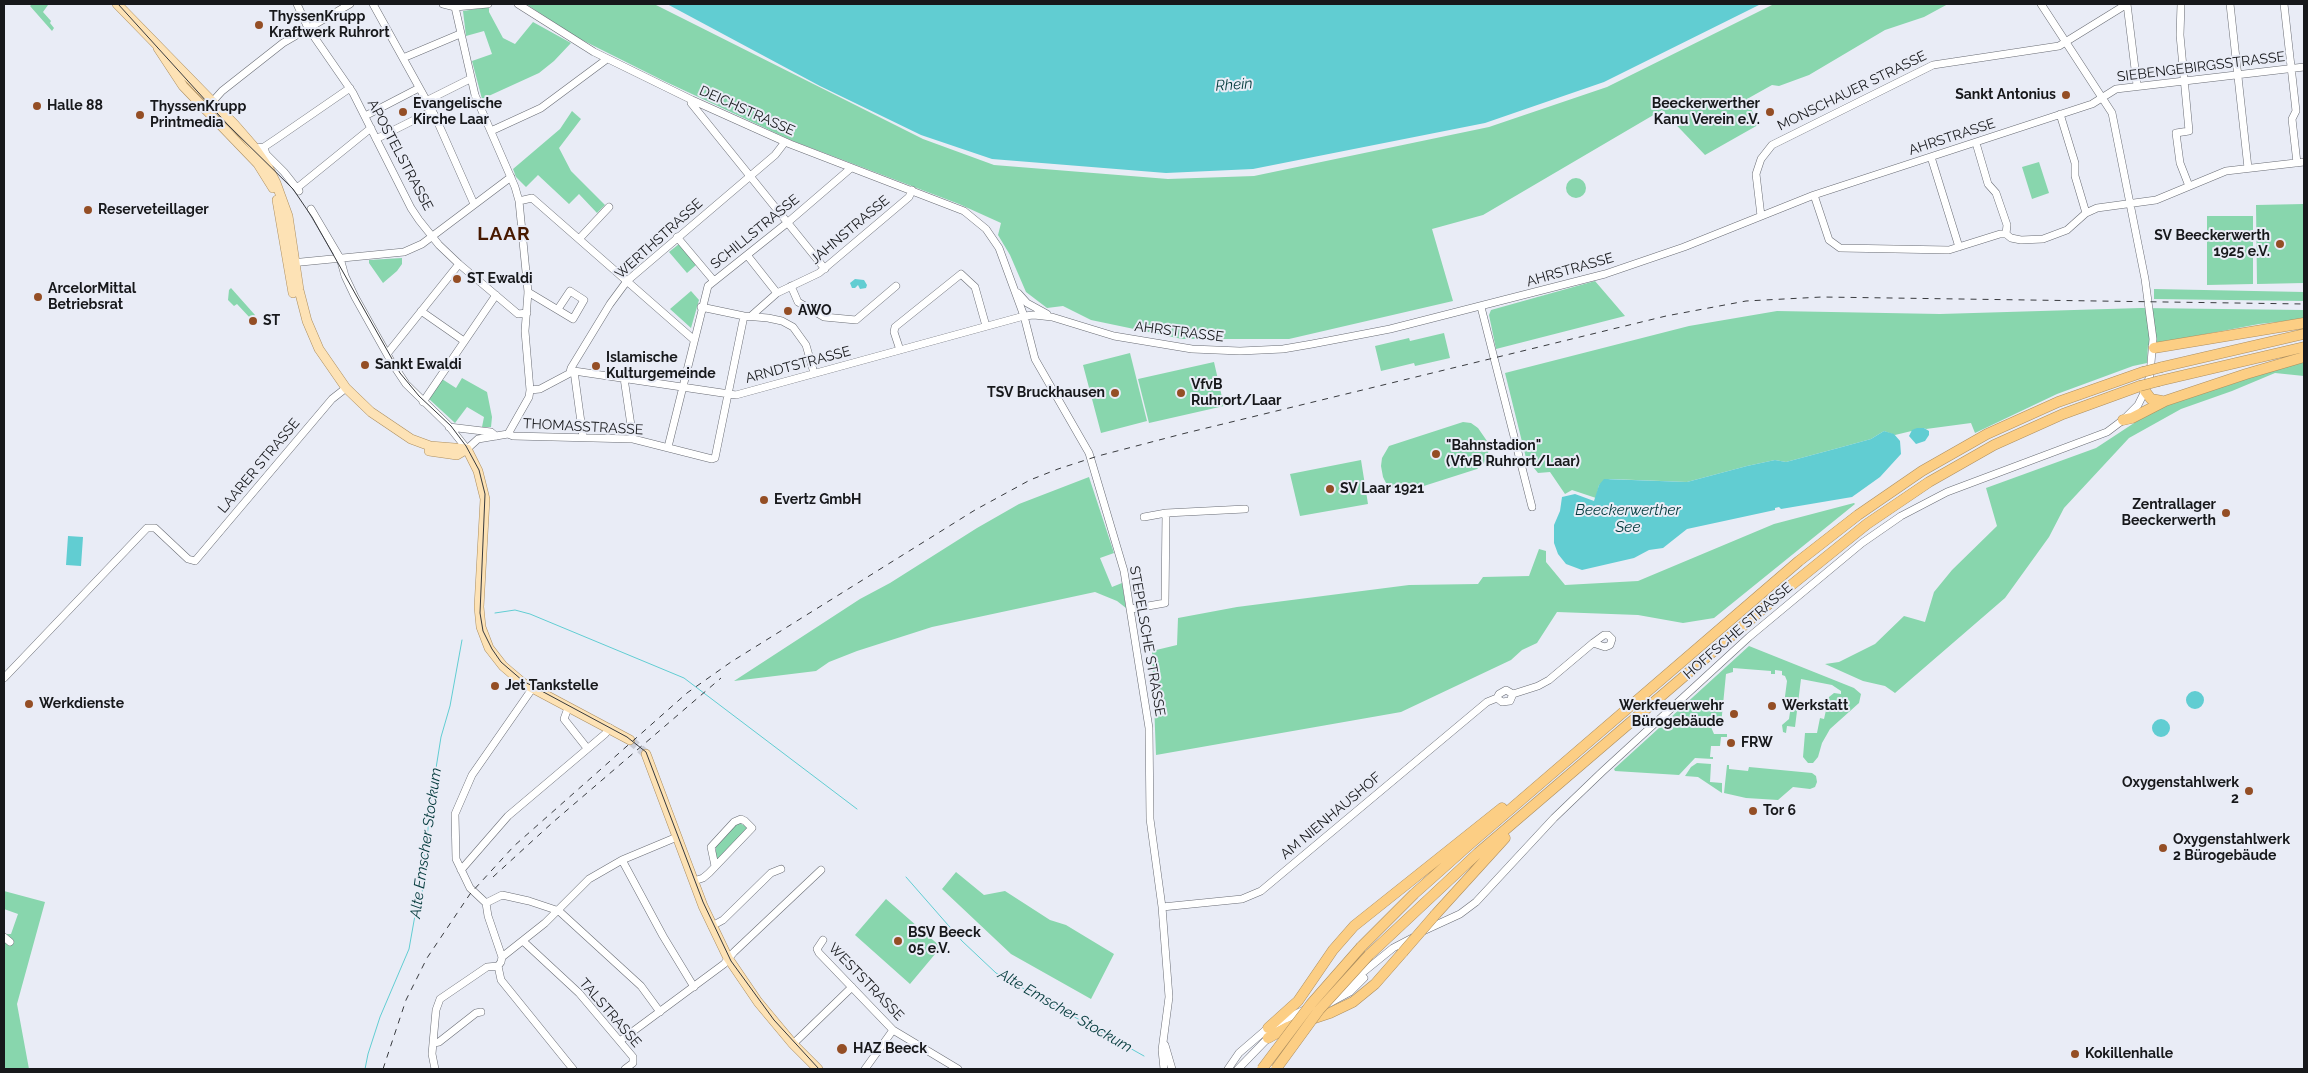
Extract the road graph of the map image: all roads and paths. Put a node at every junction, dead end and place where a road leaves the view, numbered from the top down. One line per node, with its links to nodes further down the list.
1 (117, 4): 17 (main road)
2 (297, 4): 14 (street, APOSTELSTRASSE)
3 (350, 4): 14 (street)
4 (374, 4): 18 (street)
5 (443, 4): 13 (street)
6 (488, 4): 13 (street)
7 (518, 4): 19 (street, DEICHSTRASSE)
8 (2041, 4): 16 (street)
9 (2127, 4): 16 (street, MONSCHAUER STRASSE); 25 (street)
10 (2181, 4): 24 (street)
11 (2230, 4): 22 (street)
12 (2284, 4): 21 (street)
13 (455, 7): 15 (street)
14 (308, 28): 26 (street, APOSTELSTRASSE); 31 (street)
15 (460, 34): 18 (street); 23 (street)
16 (2066, 41): 28 (street); 57 (street, MONSCHAUER STRASSE)
17 (158, 47): 31 (main road); 32 (main road)
18 (402, 58): 27 (street)
19 (607, 59): 29 (street, DEICHSTRASSE); 37 (street)
20 (2304, 66): 21 (street, SIEBENGEBIRGSSTRASSE)
21 (2291, 68): 22 (street, SIEBENGEBIRGSSTRASSE); 43 (street)
22 (2238, 74): 24 (street, SIEBENGEBIRGSSTRASSE); 45 (street)
23 (470, 80): 30 (street); 37 (street)
24 (2185, 80): 25 (street, SIEBENGEBIRGSSTRASSE); 48 (street)
25 (2137, 85): 28 (street, SIEBENGEBIRGSSTRASSE)
26 (350, 88): 35 (street, APOSTELSTRASSE); 41 (street)
27 (419, 88): 30 (street); 35 (street)
28 (2103, 97): 34 (street, AHRSTRASSE); 53 (street)
29 (692, 100): 39 (street, DEICHSTRASSE); 46 (street)
30 (426, 101): 33 (street)
31 (212, 102): 32 (street); 41 (main road)
32 (205, 110): 67 (main road)
33 (432, 111): 38 (street); 52 (street)
34 (2060, 114): 40 (street, AHRSTRASSE); 56 (street)
35 (365, 116): 36 (street, APOSTELSTRASSE)
36 (371, 128): 38 (street, APOSTELSTRASSE); 41 (street)
37 (491, 131): 47 (street)
38 (376, 139): 61 (street, APOSTELSTRASSE)
39 (785, 142): 44 (street, DEICHSTRASSE); 46 (street, WERTHSTRASSE)
40 (1976, 143): 42 (street, AHRSTRASSE); 60 (street)
41 (259, 147): 67 (main road)
42 (1932, 157): 50 (street, AHRSTRASSE); 64 (street)
43 (2301, 163): 45 (street)
44 (852, 168): 49 (street, DEICHSTRASSE); 59 (street, SCHILLSTRASSE)
45 (2248, 168): 48 (street)
46 (750, 176): 59 (street); 62 (street, WERTHSTRASSE)
47 (511, 177): 51 (street); 52 (street)
48 (2189, 186): 53 (street)
49 (912, 190): 58 (street, DEICHSTRASSE); 69 (street, JAHNSTRASSE)
50 (1814, 195): 57 (street, AHRSTRASSE); 64 (street)
51 (519, 201): 63 (street); 75 (street)
52 (474, 204): 61 (street)
53 (2131, 204): 56 (street); 92 (street)
54 (609, 207): 63 (street)
55 (311, 209): 66 (street)
56 (2086, 213): 60 (street)
57 (1761, 216): 78 (street, AHRSTRASSE)
58 (976, 220): 74 (street, STEPELSCHE STRASSE)
59 (787, 223): 65 (street, SCHILLSTRASSE); 69 (street)
60 (2006, 234): 64 (street)
61 (432, 236): 66 (street); 68 (street, APOSTELSTRASSE)
62 (677, 237): 70 (street, WERTHSTRASSE); 71 (street)
63 (579, 239): 70 (street)
64 (1959, 247)
65 (747, 255): 71 (street, SCHILLSTRASSE); 76 (street)
66 (340, 258): 67 (street); 94 (street)
67 (292, 263): 101 (main road)
68 (459, 264): 77 (street, APOSTELSTRASSE); 81 (street)
69 (825, 269): 72 (street, JAHNSTRASSE)
70 (627, 281): 89 (street); 96 (street, WERTHSTRASSE)
71 (714, 281): 79 (street, SCHILLSTRASSE)
72 (791, 286): 73 (street); 76 (street, JAHNSTRASSE)
73 (896, 286)
74 (1015, 290): 84 (street, STEPELSCHE STRASSE); 85 (street)
75 (528, 292): 80 (street); 82 (street)
76 (777, 293): 83 (street, JAHNSTRASSE)
77 (496, 295): 82 (street, APOSTELSTRASSE); 90 (street)
78 (1481, 306): 85 (street, AHRSTRASSE); 114 (street)
79 (702, 307): 83 (street); 89 (street, SCHILLSTRASSE)
80 (558, 309)
81 (421, 311): 90 (street); 94 (street)
82 (527, 313): 102 (street)
83 (748, 316): 97 (street); 103 (street)
84 (1024, 316): 85 (street, AHRSTRASSE); 87 (street, ARNDTSTRASSE); 118 (street, STEPELSCHE STRASSE)
85 (1052, 316)
86 (2304, 323): 92 (highway)
87 (986, 326): 93 (street, ARNDTSTRASSE); 93 (street)
88 (2304, 334): 127 (highway, bridge)
89 (693, 339): 99 (street, SCHILLSTRASSE)
90 (464, 341): 105 (street)
91 (2304, 347): 100 (highway, bridge)
92 (2154, 348): 100 (street)
93 (900, 350): 97 (street, ARNDTSTRASSE)
94 (387, 354): 105 (street)
95 (2304, 357): 104 (highway)
96 (572, 371): 98 (street, ARNDTSTRASSE); 102 (street); 110 (street)
97 (814, 373): 103 (street, ARNDTSTRASSE)
98 (624, 378): 99 (street, ARNDTSTRASSE); 111 (street)
99 (682, 386): 103 (street, ARNDTSTRASSE); 112 (street, SCHILLSTRASSE)
100 (2142, 389): 104 (highway); 106 (street, HOFFSCHE STRASSE); 128 (highway)
101 (343, 390): 113 (main road); 120 (street, LAARER STRASSE)
102 (530, 390): 108 (street)
103 (729, 394): 112 (street, THOMASSTRASSE)
104 (2165, 400): 106 (highway)
105 (423, 402): 107 (street)
106 (2123, 420): 152 (street, HOFFSCHE STRASSE)
107 (449, 427): 109 (street); 113 (street)
108 (508, 434): 109 (street); 110 (street, THOMASSTRASSE)
109 (496, 436): 113 (street)
110 (583, 438): 111 (street, THOMASSTRASSE)
111 (633, 439): 112 (street, THOMASSTRASSE)
112 (668, 447)
113 (467, 449): 121 (main road)
114 (1532, 507)
115 (1245, 509): 116 (street)
116 (1166, 513): 117 (street); 118 (street)
117 (1144, 517)
118 (1131, 609): 137 (street, STEPELSCHE STRASSE)
119 (1593, 643): 137 (street, AM NIENHAUSHOF)
120 (6, 676)
121 (532, 689): 122 (main road); 133 (street)
122 (568, 708): 123 (main road); 125 (street)
123 (610, 728): 124 (main road); 125 (street)
124 (630, 740)
125 (587, 748): 133 (street)
126 (646, 754): 129 (main road)
127 (1538, 786): 152 (highway); 169 (highway, bridge)
128 (1535, 804): 152 (highway, bridge); 170 (highway, bridge)
129 (677, 837): 130 (street); 135 (main road)
130 (622, 860): 138 (street); 147 (street)
131 (715, 866): 131 (street); 135 (street)
132 (781, 869): 139 (street)
133 (461, 870): 136 (street)
134 (821, 870): 145 (street)
135 (694, 881): 139 (main road)
136 (486, 903): 138 (street); 144 (street)
137 (1162, 908): 153 (street, STEPELSCHE STRASSE)
138 (559, 910): 143 (street); 150 (street)
139 (712, 926): 145 (main road)
140 (4, 937): 142 (street)
141 (823, 940): 148 (street, WESTSTRASSE)
142 (10, 942)
143 (524, 942): 144 (street); 154 (street, TALSTRASSE)
144 (502, 957): 146 (street)
145 (728, 958): 147 (street); 156 (main road)
146 (498, 966): 155 (street); 160 (street)
147 (694, 987): 150 (street)
148 (852, 987): 151 (street, WESTSTRASSE); 156 (street)
149 (481, 1012): 155 (street)
150 (660, 1012): 154 (street)
151 (893, 1030): 163 (street); 164 (street, WESTSTRASSE)
152 (1268, 1033): 157 (street, HOFFSCHE STRASSE); 158 (street, HOFFSCHE STRASSE)
153 (1164, 1038): 165 (street, STEPELSCHE STRASSE); 166 (street, STEPELSCHE STRASSE)
154 (620, 1041): 161 (street, TALSTRASSE)
155 (434, 1044): 159 (street)
156 (793, 1044): 162 (main road)
157 (1239, 1053): 158 (street); 167 (street, HOFFSCHE STRASSE)
158 (1246, 1059): 168 (street, HOFFSCHE STRASSE)
159 (435, 1069)
160 (573, 1069)
161 (625, 1069)
162 (818, 1069)
163 (865, 1069)
164 (958, 1069)
165 (1164, 1069)
166 (1172, 1069)
167 (1228, 1069)
168 (1238, 1069)
169 (1262, 1069)
170 (1276, 1069)

